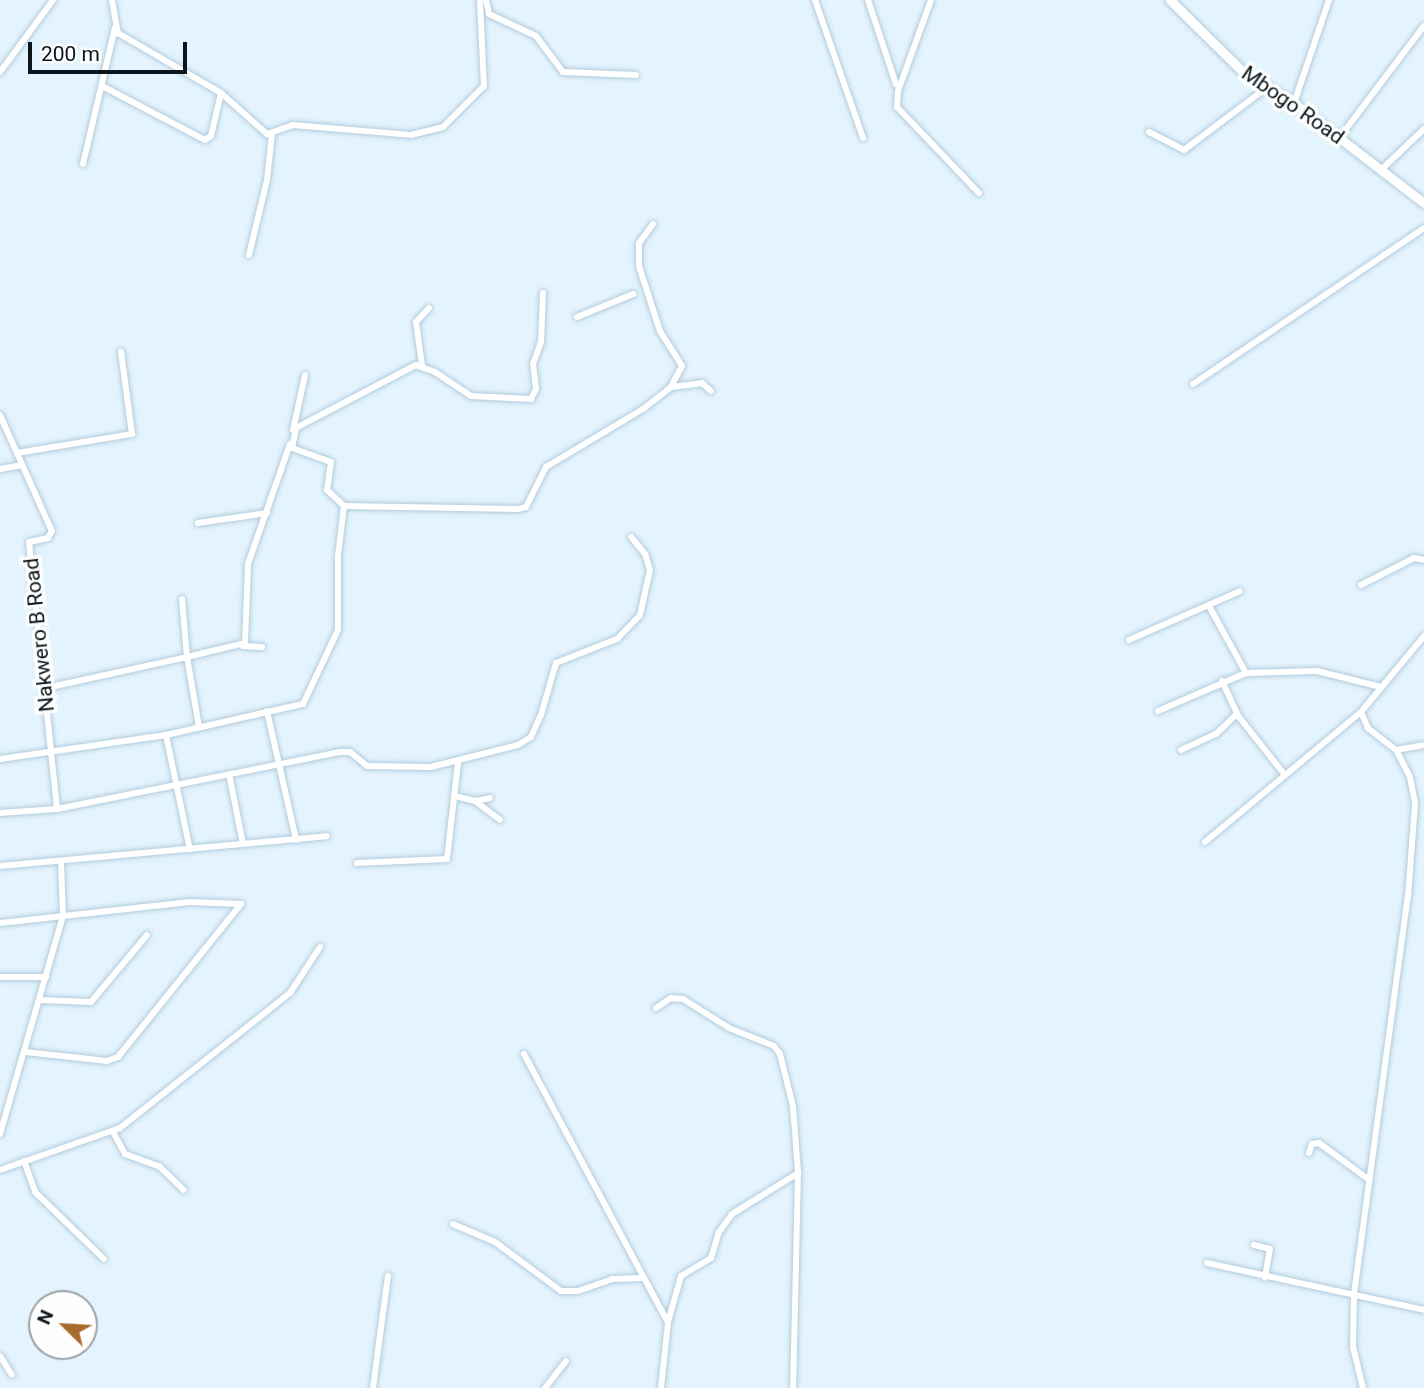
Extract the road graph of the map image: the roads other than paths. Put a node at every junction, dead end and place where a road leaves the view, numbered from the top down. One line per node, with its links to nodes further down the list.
1 (54, 0): 12 (street)
2 (112, 0): 11 (street)
3 (480, 0): 21 (street)
4 (486, 0): 13 (street)
5 (815, 0): 23 (street)
6 (868, 0): 14 (street)
7 (931, 0): 26 (street)
8 (1170, 0): 16 (main road, Mbogo Road)
9 (1329, 0): 18 (street)
10 (1424, 26): 22 (street)
11 (115, 28): 15 (street); 17 (street)
12 (0, 72)
13 (636, 75)
14 (896, 84)
15 (102, 86): 17 (street); 24 (street)
16 (1269, 86): 18 (main road, Mbogo Road); 20 (street)
17 (221, 93): 21 (street)
18 (1294, 103): 22 (main road, Mbogo Road)
19 (1424, 129): 25 (street)
20 (1149, 132)
21 (272, 134): 30 (street)
22 (1340, 137): 25 (main road, Mbogo Road)
23 (863, 138)
24 (83, 164)
25 (1382, 169): 27 (main road, Mbogo Road)
26 (979, 193)
27 (1424, 203)
28 (653, 224): 39 (street)
29 (1424, 228): 38 (street)
30 (249, 255)
31 (543, 293): 36 (street)
32 (633, 295): 34 (street)
33 (429, 308): 36 (street)
34 (576, 317)
35 (121, 352): 42 (street)
36 (422, 365): 45 (street)
37 (305, 375): 46 (street)
38 (1193, 384)
39 (671, 387): 40 (street); 45 (street)
40 (710, 391)
41 (0, 415): 42 (street)
42 (17, 453): 43 (street)
43 (22, 465): 44 (street); 62 (street, Nakwero B Road)
44 (0, 469)
45 (344, 506): 63 (street)
46 (267, 513): 47 (street); 56 (street)
47 (198, 523)
48 (631, 537): 74 (street)
49 (1424, 560): 50 (street)
50 (1361, 585)
51 (1240, 591): 53 (street)
52 (182, 599): 58 (street)
53 (1209, 606): 55 (street); 59 (street)
54 (1424, 636): 61 (street)
55 (1129, 640)
56 (243, 646): 57 (street); 58 (street)
57 (262, 647)
58 (187, 657): 62 (street); 67 (street)
59 (1246, 673): 60 (street); 61 (street)
60 (1222, 681): 64 (street); 66 (street)
61 (1381, 687): 65 (street)
62 (46, 688): 72 (street, Nakwero B Road)
63 (267, 711): 67 (street); 75 (street)
64 (1158, 711)
65 (1362, 712): 71 (street); 77 (street)
66 (1237, 714): 70 (street); 77 (street)
67 (199, 727): 68 (street)
68 (166, 735): 72 (street); 78 (street)
69 (1424, 745): 71 (street)
70 (1181, 750)
71 (1396, 750): 109 (street)
72 (52, 754): 73 (street); 82 (street, Nakwero B Road)
73 (0, 759)
74 (458, 762): 75 (street); 79 (street)
75 (280, 765): 76 (street); 86 (street)
76 (229, 774): 78 (street); 88 (street)
77 (1285, 775): 87 (street)
78 (177, 786): 82 (street); 89 (street)
79 (455, 796): 81 (street); 91 (street)
80 (490, 798): 81 (street)
81 (475, 801): 84 (street)
82 (57, 809): 83 (street)
83 (0, 813)
84 (500, 820)
85 (327, 836): 86 (street)
86 (296, 840): 88 (street)
87 (1205, 842)
88 (243, 844): 89 (street)
89 (190, 850): 90 (street)
90 (61, 861): 92 (street); 93 (street)
91 (357, 863)
92 (0, 866)
93 (63, 916): 94 (street); 97 (street); 101 (street)
94 (0, 923)
95 (147, 935): 99 (street)
96 (320, 947): 103 (street)
97 (46, 976): 98 (street); 99 (street)
98 (0, 977)
99 (40, 1000): 101 (street)
100 (656, 1008): 108 (street)
101 (25, 1052): 104 (street)
102 (524, 1054): 116 (street)
103 (113, 1132): 106 (street); 110 (street)
104 (0, 1134)
105 (1310, 1153): 109 (street)
106 (24, 1161): 107 (street); 113 (street)
107 (0, 1170)
108 (798, 1173): 120 (street); 127 (street)
109 (1368, 1179): 118 (street)
110 (184, 1190)
111 (453, 1224): 116 (street)
112 (1254, 1245): 117 (street)
113 (104, 1259)
114 (1207, 1263): 117 (street)
115 (388, 1276): 124 (street)
116 (644, 1278): 120 (street)
117 (1265, 1278): 118 (street)
118 (1353, 1294): 119 (street); 128 (street)
119 (1424, 1310)
120 (668, 1322): 126 (street)
121 (0, 1356): 123 (street)
122 (566, 1361): 125 (street)
123 (12, 1376)
124 (373, 1388)
125 (545, 1388)
126 (661, 1388)
127 (793, 1388)
128 (1363, 1388)

